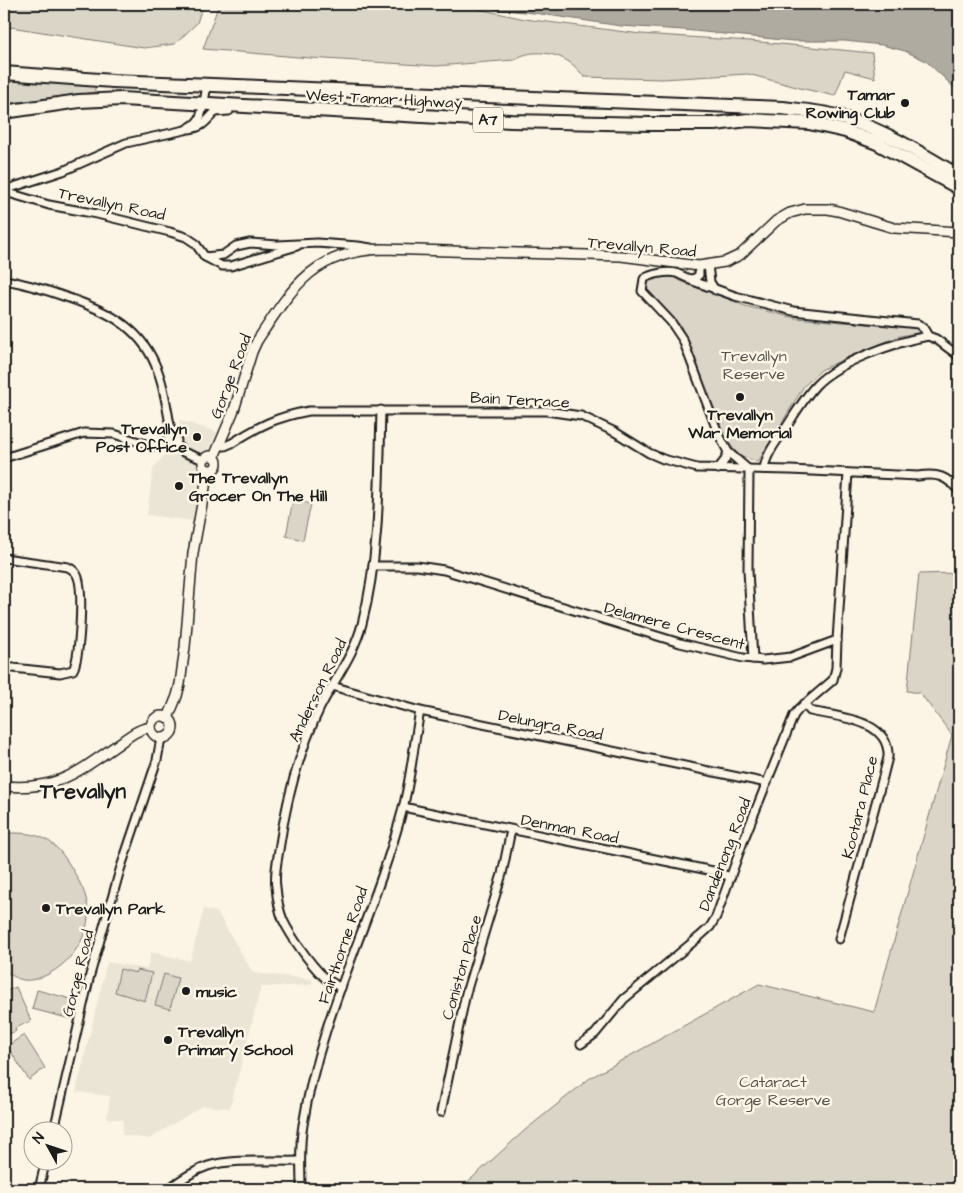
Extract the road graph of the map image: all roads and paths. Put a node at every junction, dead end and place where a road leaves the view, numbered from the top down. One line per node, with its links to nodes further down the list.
1 (4, 73): 2 (highway, West Tamar Highway / A7)
2 (207, 84): 3 (street); 7 (highway, West Tamar Highway / A7)
3 (204, 103): 4 (highway, West Tamar Highway / A7); 5 (highway, West Tamar Highway / A7); 6 (street)
4 (291, 108): 6 (street); 8 (highway, West Tamar Highway / A7)
5 (4, 112)
6 (185, 130): 9 (street)
7 (959, 176)
8 (959, 188)
9 (5, 189): 13 (street, Trevallyn Road)
10 (959, 232): 14 (street, Trevallyn Road)
11 (301, 245): 12 (street, Trevallyn Road); 13 (street, Trevallyn Road); 13 (street, Trevallyn Road)
12 (377, 250): 14 (street, Trevallyn Road); 24 (street, Gorge Road)
13 (205, 257)
14 (703, 266): 15 (street); 17 (street)
15 (689, 279): 17 (street); 25 (street)
16 (4, 280): 21 (street)
17 (716, 290): 18 (street)
18 (928, 336): 19 (street); 29 (street)
19 (959, 356)
20 (381, 410): 24 (street, Bain Terrace); 30 (street, Bain Terrace); 36 (street, Anderson Road)
21 (172, 435): 22 (street); 23 (street)
22 (167, 443): 23 (street); 27 (street)
23 (176, 444): 28 (street)
24 (219, 446): 26 (street, Gorge Road)
25 (728, 452): 30 (street); 31 (street)
26 (214, 457): 28 (street); 32 (street)
27 (4, 458)
28 (204, 460): 32 (street)
29 (764, 469): 31 (street, Bain Terrace); 33 (street, Bain Terrace)
30 (718, 470): 31 (street, Bain Terrace)
31 (749, 470): 38 (street)
32 (208, 471): 43 (street)
33 (848, 473): 34 (street, Bain Terrace); 37 (street)
34 (959, 491)
35 (4, 558): 39 (street)
36 (374, 566): 38 (street, Delamere Crescent); 40 (street, Anderson Road)
37 (837, 640): 38 (street, Delamere Crescent); 41 (street, Dandenong Road)
38 (753, 659)
39 (4, 667)
40 (332, 686): 42 (street, Delungra Road); 52 (street, Anderson Road)
41 (804, 704): 46 (street, Dandenong Road); 51 (street, Kootara Place)
42 (420, 711): 46 (street, Delungra Road); 48 (street, Fairthorne Road)
43 (168, 718): 44 (street); 45 (street)
44 (151, 727): 45 (street); 47 (street)
45 (161, 738): 55 (street, Gorge Road)
46 (767, 783): 50 (street, Dandenong Road)
47 (4, 786)
48 (403, 807): 49 (street, Denman Road); 52 (street, Fairthorne Road)
49 (511, 830): 50 (street, Denman Road); 54 (street, Coniston Place)
50 (731, 877): 53 (street, Dandenong Road)
51 (839, 939)
52 (342, 988): 56 (street, Fairthorne Road)
53 (581, 1044)
54 (441, 1112)
55 (56, 1120)
56 (300, 1161): 59 (street); 60 (street, Fairthorne Road)
57 (44, 1170): 58 (street)
58 (39, 1189)
59 (168, 1189)
60 (301, 1189)

